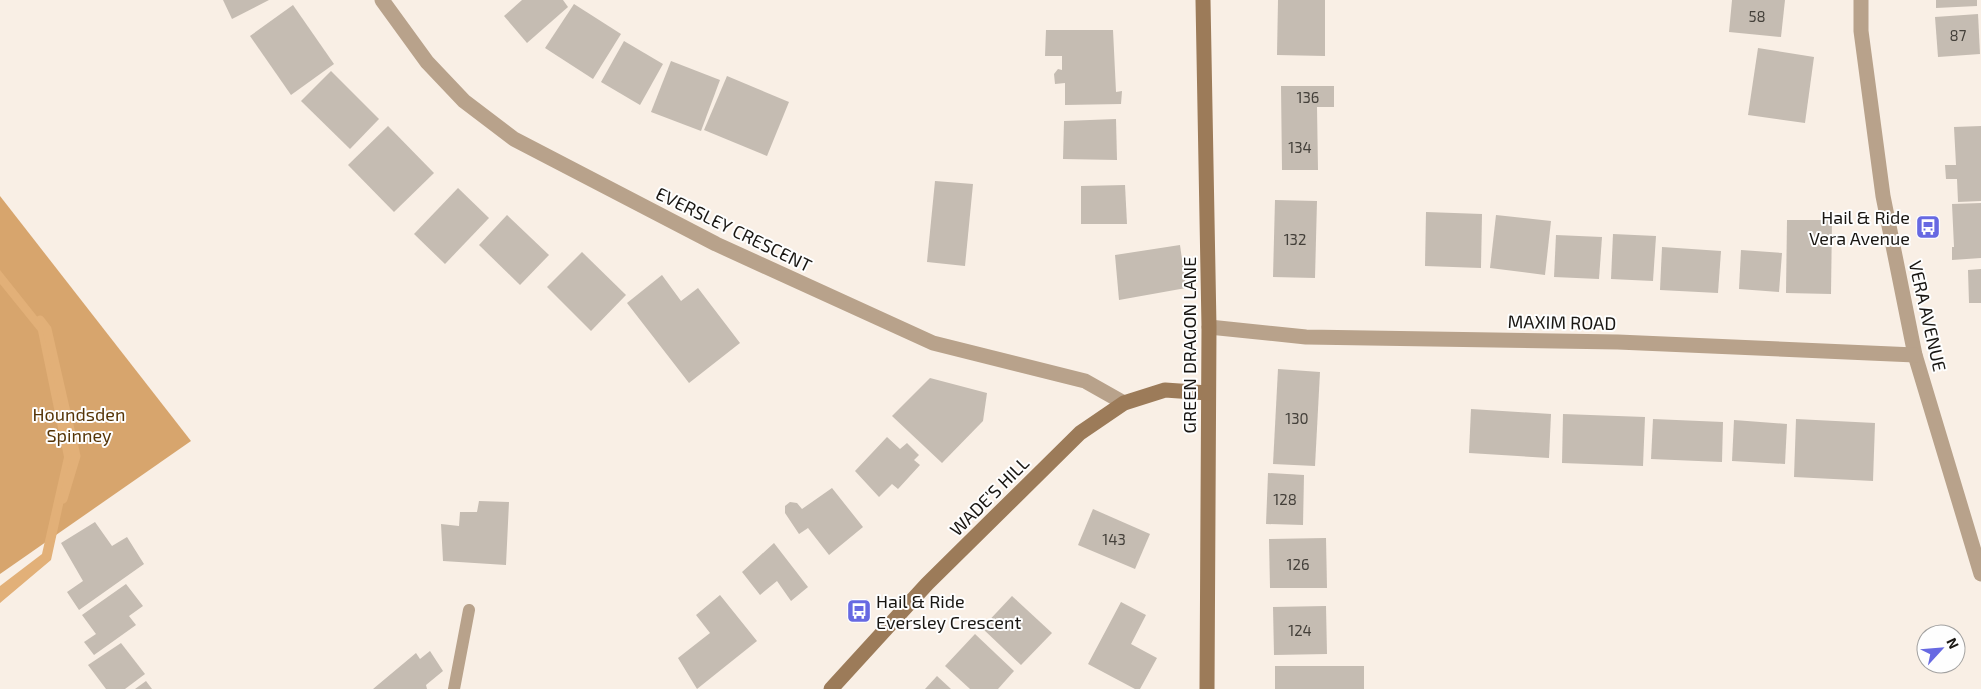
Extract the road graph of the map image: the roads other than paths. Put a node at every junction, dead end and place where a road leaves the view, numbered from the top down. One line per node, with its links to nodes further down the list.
1 (382, 0): 7 (street, EVERSLEY CRESCENT)
2 (1203, 0): 4 (street, GREEN DRAGON LANE)
3 (1861, 0): 5 (street, VERA AVENUE)
4 (1209, 327): 5 (street, MAXIM ROAD); 6 (street, GREEN DRAGON LANE)
5 (1916, 355): 8 (street, VERA AVENUE)
6 (1208, 393): 7 (street, WADE'S HILL); 12 (street, GREEN DRAGON LANE)
7 (1124, 403): 11 (street, WADE'S HILL)
8 (1981, 574)
9 (469, 610): 10 (lane)
10 (454, 689)
11 (831, 689)
12 (1207, 689)

